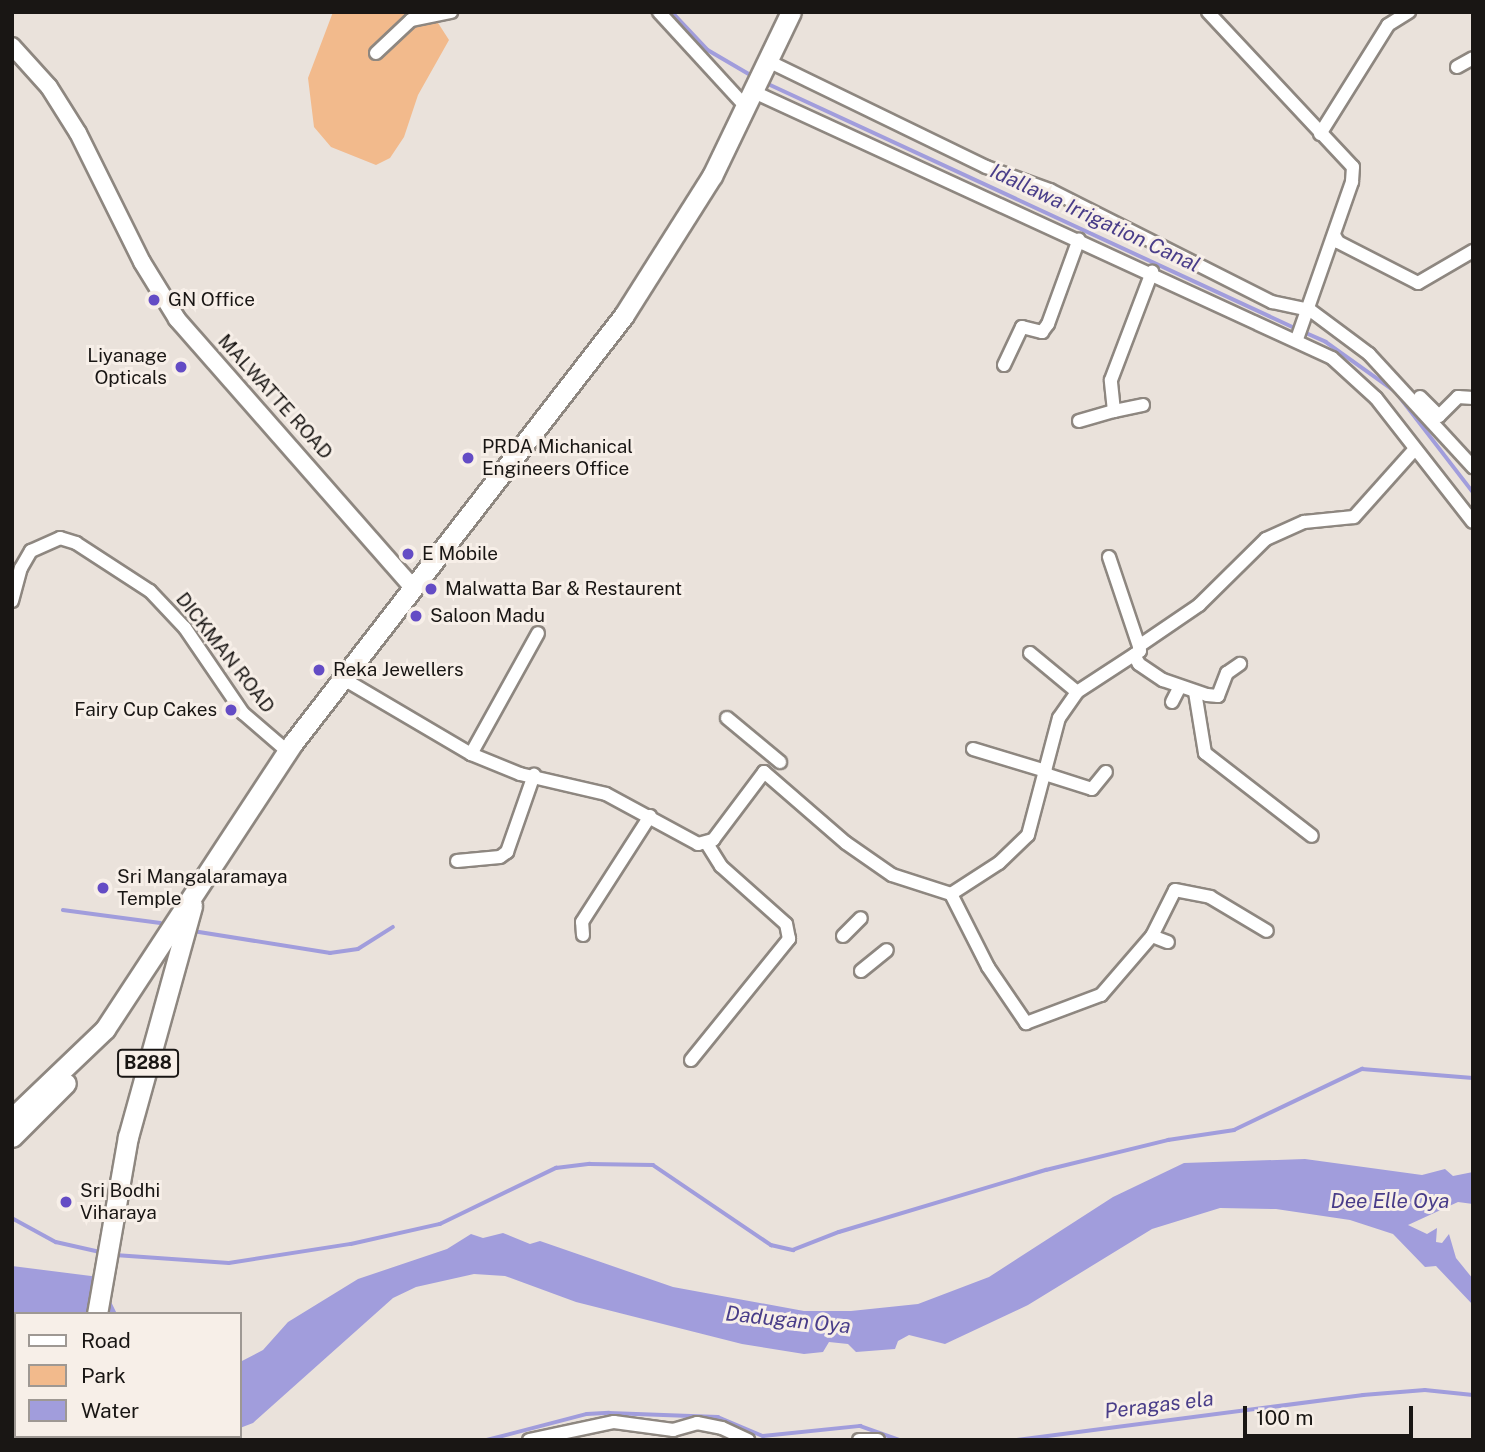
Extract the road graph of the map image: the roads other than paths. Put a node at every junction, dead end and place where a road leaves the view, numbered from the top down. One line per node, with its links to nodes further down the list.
1 (451, 12): 7 (street)
2 (659, 12): 11 (street)
3 (791, 12): 9 (main road, B288)
4 (1208, 12): 12 (street)
5 (1409, 12): 12 (street)
6 (12, 46): 29 (street, MALWATTE ROAD)
7 (376, 53)
8 (1473, 58): 10 (street)
9 (768, 61): 11 (main road, B288); 17 (street)
10 (1457, 67)
11 (751, 100): 14 (street); 29 (main road, B288)
12 (1320, 134): 13 (street)
13 (1334, 234): 15 (street); 17 (street)
14 (1079, 239): 16 (street); 20 (street)
15 (1473, 251)
16 (1152, 272): 18 (street); 23 (street)
17 (1310, 310): 18 (street); 19 (street)
18 (1300, 332): 25 (street)
19 (1369, 354): 21 (street); 26 (street)
20 (1004, 365)
21 (1473, 398)
22 (1143, 405): 23 (street)
23 (1114, 411): 24 (street)
24 (1079, 421)
25 (1413, 452): 27 (street); 32 (street)
26 (1473, 467)
27 (1473, 523)
28 (1109, 557): 32 (street)
29 (413, 589): 35 (main road, B288)
30 (12, 601): 42 (street, DICKMAN ROAD)
31 (538, 634): 43 (street)
32 (1136, 650): 36 (street); 37 (street)
33 (1030, 653): 37 (street)
34 (1240, 664): 38 (street)
35 (342, 678): 42 (main road, B288); 43 (street)
36 (1179, 688): 38 (street); 39 (street)
37 (1077, 692): 46 (street)
38 (1195, 692): 49 (street)
39 (1172, 702)
40 (727, 718): 44 (street)
41 (973, 749): 46 (street)
42 (287, 751): 52 (main road, B288)
43 (471, 754): 47 (street)
44 (780, 762)
45 (1106, 772): 46 (street)
46 (1046, 773): 53 (street)
47 (534, 775): 48 (street); 51 (street)
48 (650, 816): 50 (street); 56 (street)
49 (1312, 836)
50 (707, 844): 53 (street); 62 (street)
51 (457, 861)
52 (197, 887): 63 (main road); 66 (main road, B288)
53 (951, 894): 58 (street)
54 (861, 918): 57 (street)
55 (1267, 931): 58 (street)
56 (583, 934)
57 (843, 936)
58 (1152, 936): 59 (street)
59 (1168, 942)
60 (887, 950): 61 (street)
61 (861, 971)
62 (691, 1060)
63 (32, 1108): 64 (main road); 65 (main road)
64 (12, 1118)
65 (12, 1137)
66 (97, 1312)
67 (528, 1440): 68 (street)
68 (748, 1440)
69 (859, 1440): 70 (street)
70 (878, 1440)

